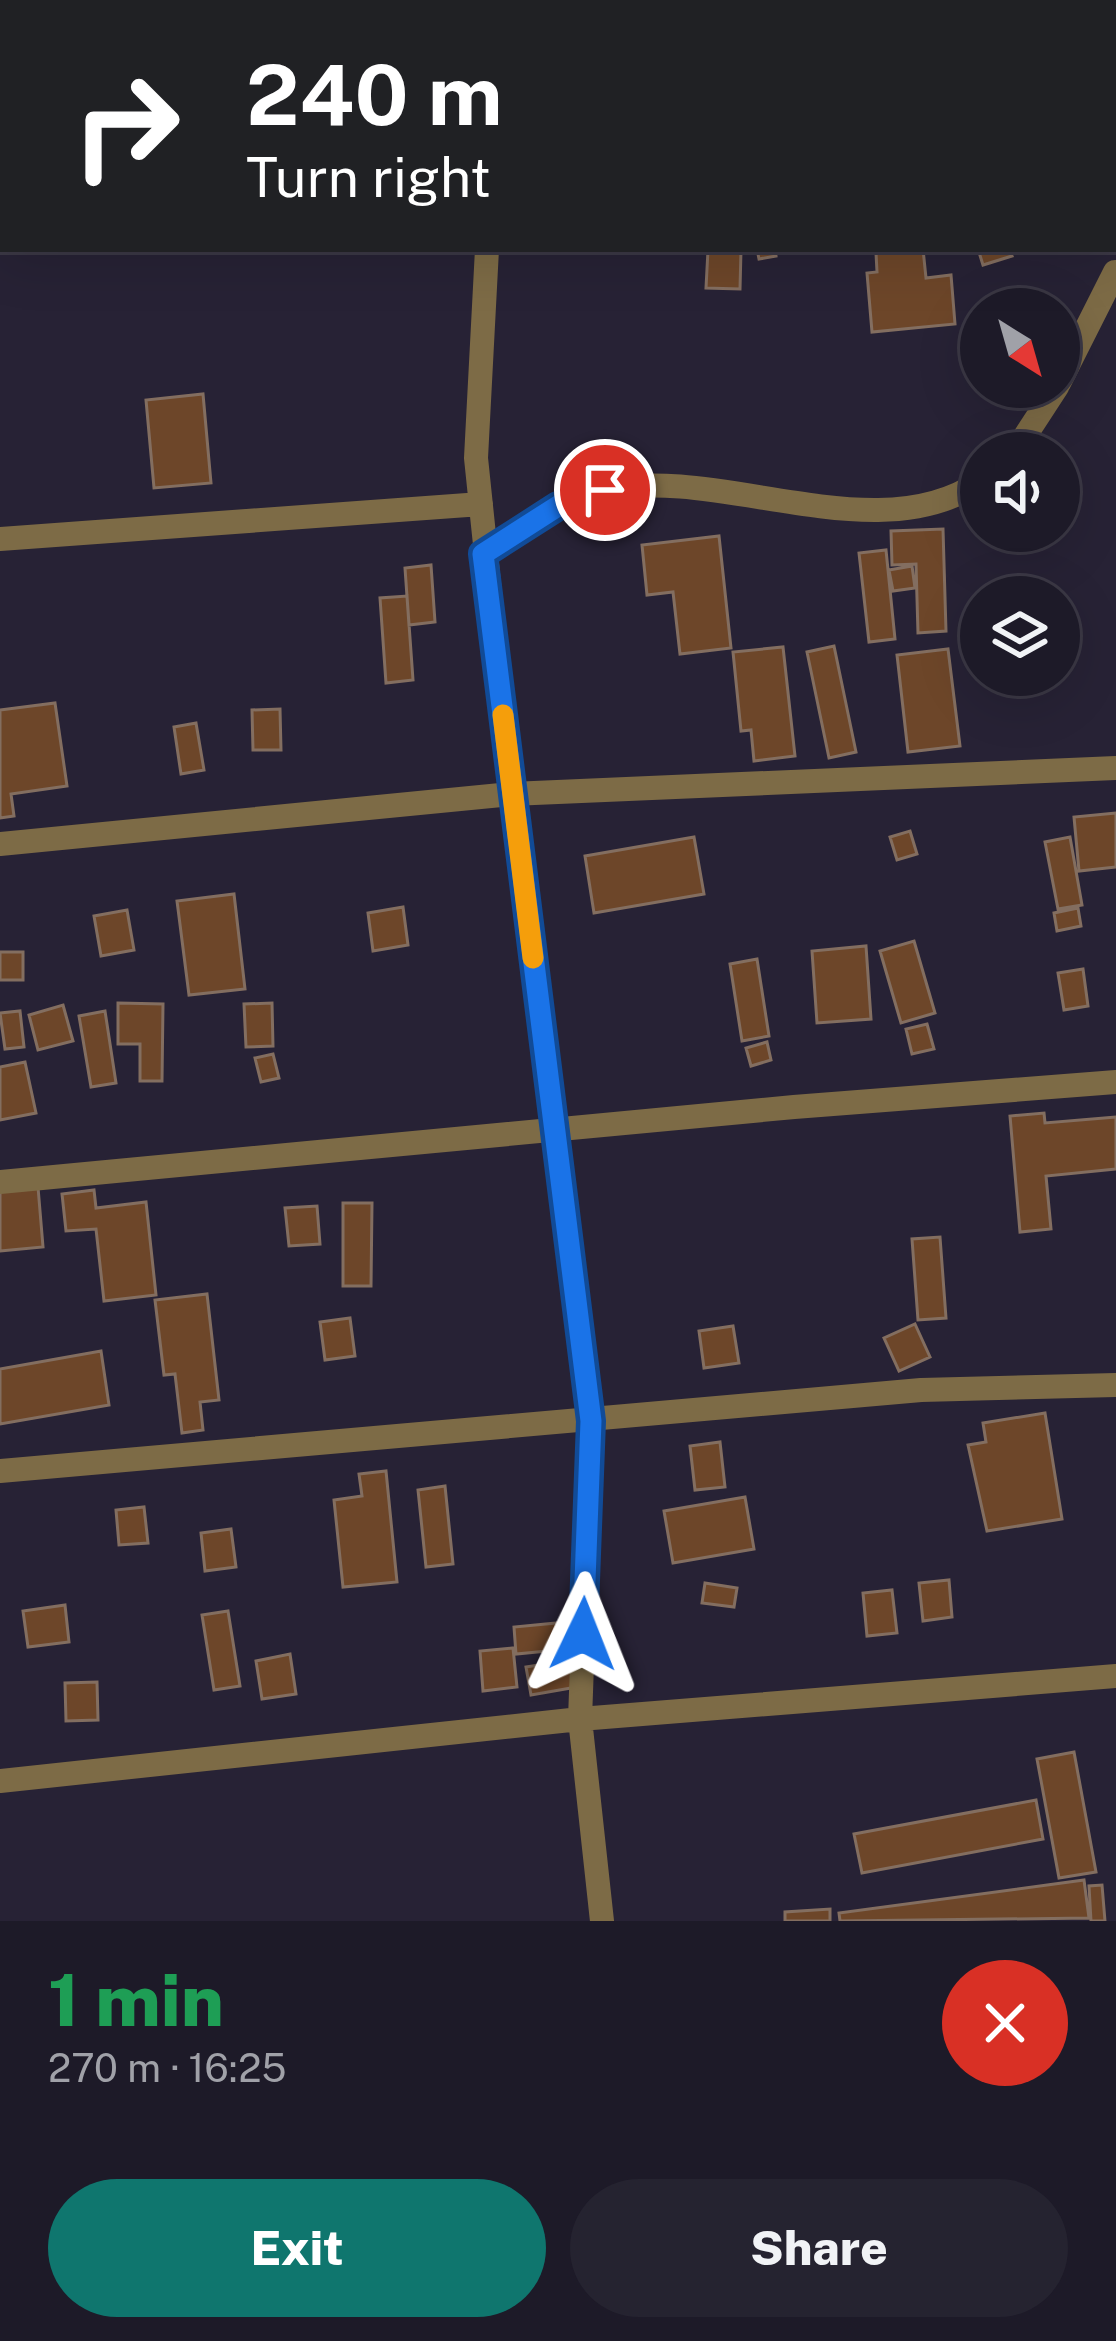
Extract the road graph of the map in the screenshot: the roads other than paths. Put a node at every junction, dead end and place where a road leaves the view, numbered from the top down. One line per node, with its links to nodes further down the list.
1 (487, 252): 6 (street)
2 (1115, 272): 3 (street); 4 (street)
3 (1116, 293)
4 (1080, 341)
5 (960, 495): 8 (street)
6 (481, 504): 7 (street); 8 (street)
7 (0, 539)
8 (483, 554): 10 (street)
9 (1116, 768): 10 (street)
10 (511, 794): 11 (street); 13 (street)
11 (0, 844)
12 (1116, 1082): 13 (street)
13 (556, 1129): 14 (street); 16 (street)
14 (0, 1182)
15 (1116, 1385): 16 (street)
16 (591, 1421): 17 (street); 19 (street)
17 (0, 1471)
18 (1116, 1676): 19 (street)
19 (580, 1719): 20 (street); 21 (street)
20 (0, 1781)
21 (602, 1921)

